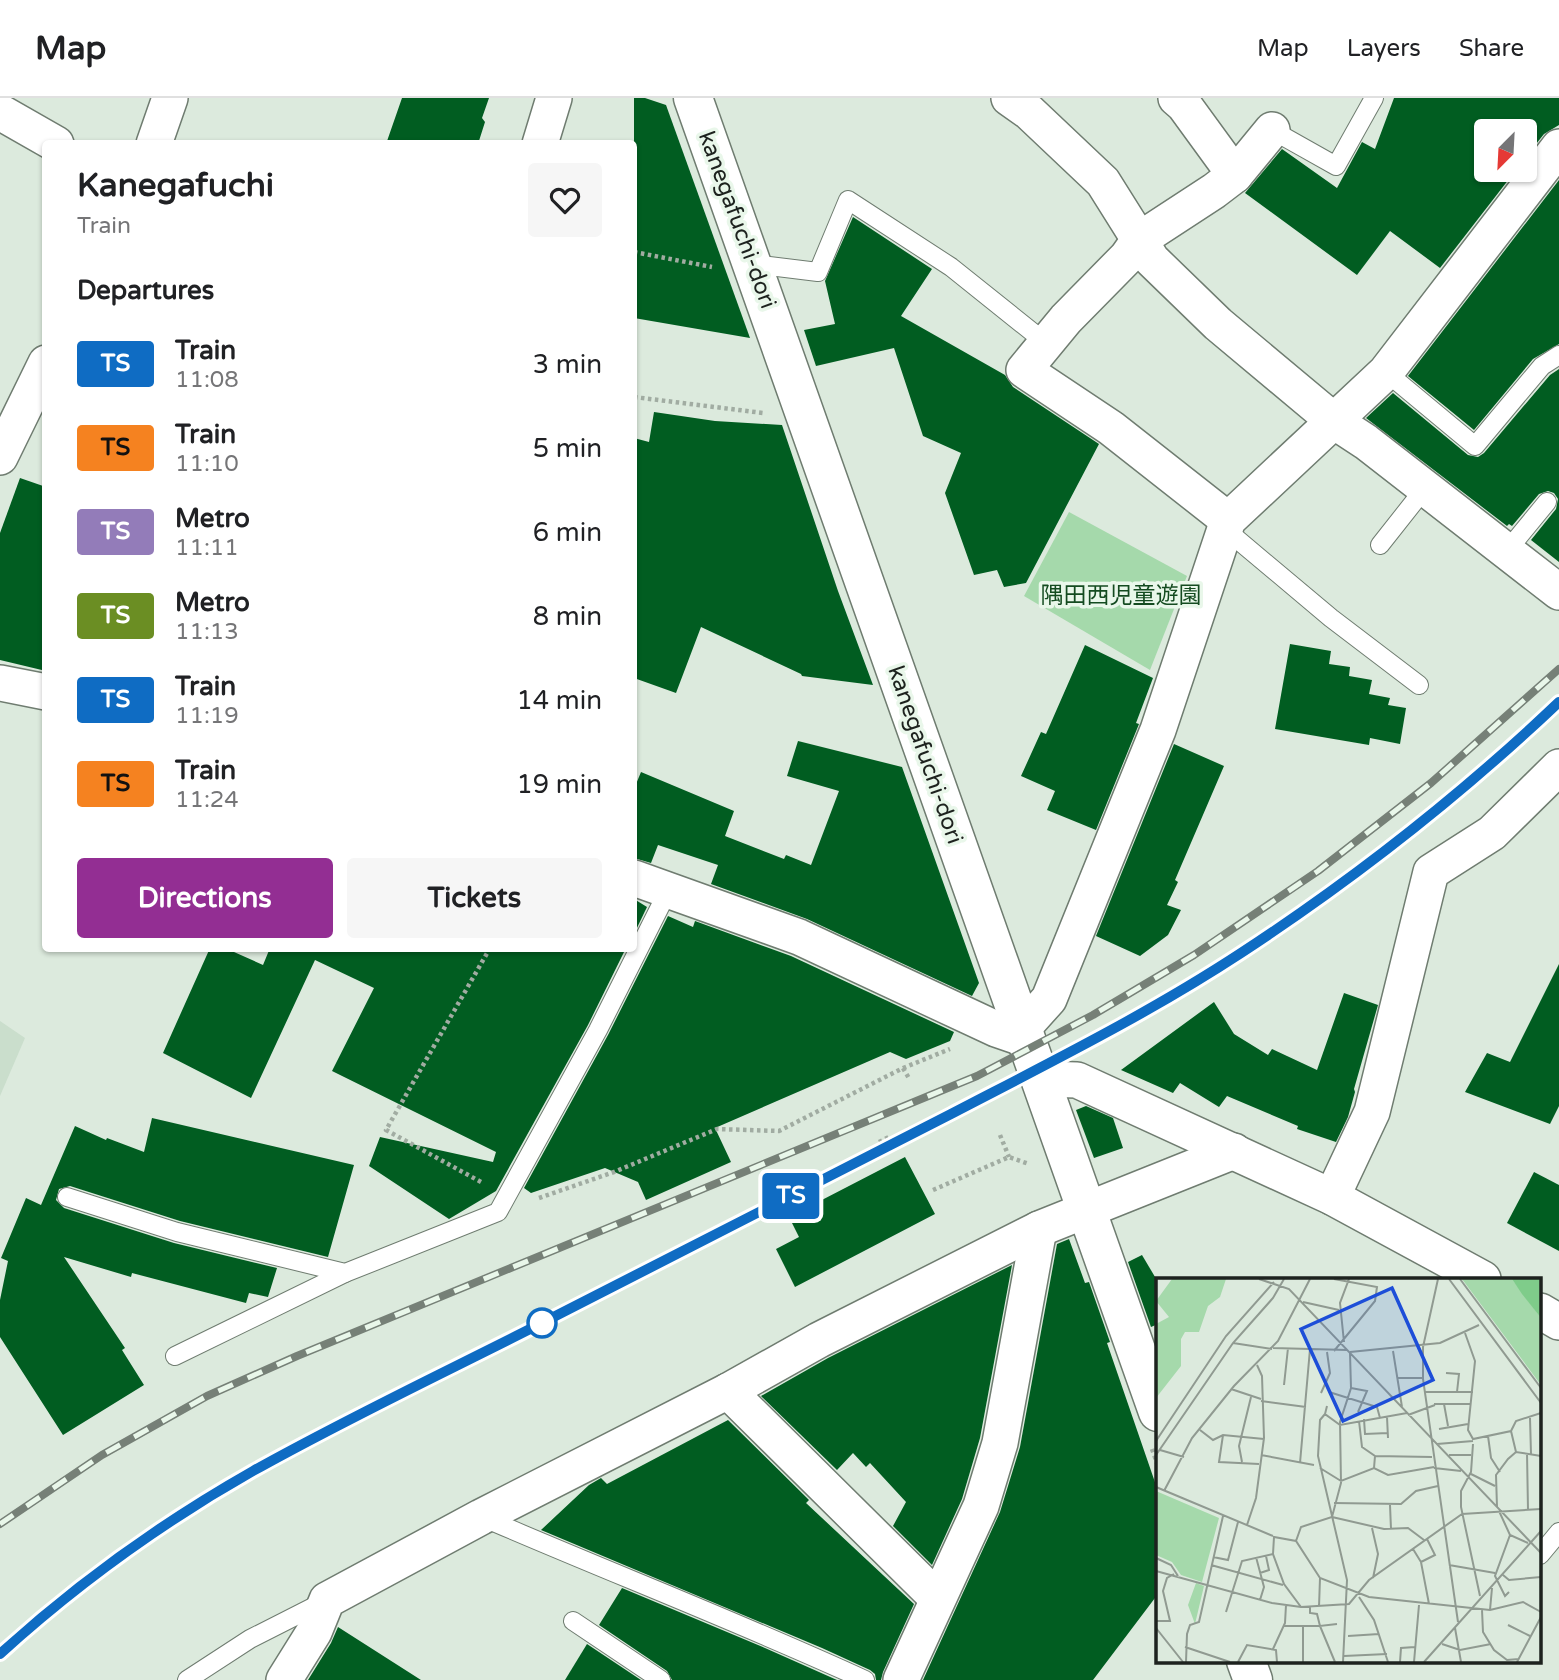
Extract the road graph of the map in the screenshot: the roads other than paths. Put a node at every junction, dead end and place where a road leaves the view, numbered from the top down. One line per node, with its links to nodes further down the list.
1 (170, 98): 10 (street)
2 (554, 98): 11 (street)
3 (693, 98): 15 (main road, kanegafuchi-dori)
4 (1009, 98): 14 (street)
5 (1176, 98): 13 (street)
6 (1374, 98): 8 (lane)
7 (0, 112): 9 (street)
8 (1272, 130): 13 (street)
9 (49, 140)
10 (155, 140)
11 (541, 140)
12 (1559, 148): 19 (street)
13 (1235, 175): 14 (street)
14 (1139, 240): 16 (street); 20 (street)
15 (737, 266): 16 (lane); 34 (main road, kanegafuchi-dori)
16 (1046, 343): 24 (street)
17 (1559, 355): 19 (lane)
18 (42, 371): 21 (street)
19 (1386, 372): 20 (street)
20 (1334, 421): 22 (street); 24 (street)
21 (0, 457)
22 (1425, 488): 25 (lane); 26 (street)
23 (1547, 502): 26 (lane)
24 (1226, 524): 29 (lane); 34 (street)
25 (1380, 545)
26 (1506, 551): 27 (street)
27 (1559, 592)
28 (0, 684): 30 (street)
29 (1419, 685)
30 (42, 691)
31 (1559, 768): 38 (street)
32 (637, 879): 33 (street)
33 (668, 891): 34 (street); 41 (lane)
34 (1014, 1032): 35 (main road, kanegafuchi-dori)
35 (1040, 1079): 36 (street); 39 (main road, kanegafuchi-dori)
36 (1234, 1152): 38 (street); 39 (street)
37 (67, 1197): 41 (lane)
38 (1332, 1197): 42 (street)
39 (1087, 1210): 40 (street); 47 (main road, kanegafuchi-dori)
40 (1039, 1229): 46 (street); 51 (street)
41 (345, 1273): 45 (lane)
42 (1481, 1278)
43 (1542, 1312): 44 (street)
44 (1559, 1322)
45 (175, 1356)
46 (727, 1391): 48 (street); 51 (street)
47 (1156, 1406)
48 (481, 1517): 52 (street); 58 (lane)
49 (1559, 1532): 50 (lane)
50 (1542, 1553)
51 (937, 1598): 59 (street)
52 (327, 1600): 55 (lane); 56 (street)
53 (573, 1621): 57 (lane)
54 (1246, 1662): 60 (main road)
55 (187, 1680)
56 (284, 1680)
57 (661, 1680)
58 (865, 1680)
59 (901, 1680)
60 (1253, 1680)

